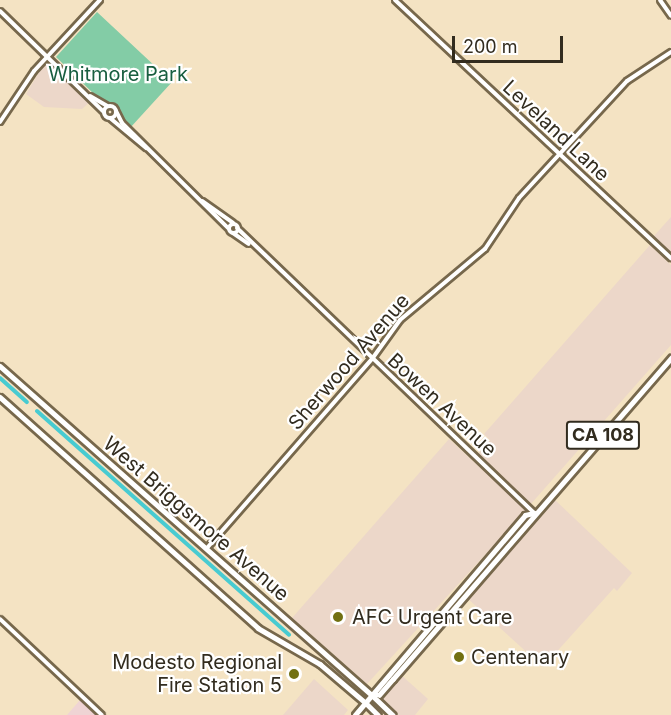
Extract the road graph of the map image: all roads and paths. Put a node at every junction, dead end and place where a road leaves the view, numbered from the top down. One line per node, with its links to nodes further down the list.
1 (100, 0): 7 (street)
2 (395, 0): 15 (street, Leveland Lane)
3 (660, 0): 5 (street)
4 (0, 11): 7 (street)
5 (671, 16)
6 (671, 52): 15 (street, Sherwood Avenue)
7 (48, 56): 8 (street); 13 (street)
8 (90, 96): 9 (street); 11 (street)
9 (108, 106): 10 (street); 11 (street)
10 (116, 111): 12 (street); 14 (street)
11 (104, 112): 12 (street)
12 (110, 118): 14 (street)
13 (0, 122)
14 (147, 148): 16 (street)
15 (558, 154): 22 (street, Leveland Lane); 24 (street, Sherwood Avenue)
16 (202, 201): 17 (street); 18 (street)
17 (232, 223): 18 (street); 19 (street, Bowen Avenue)
18 (228, 228): 20 (street, Bowen Avenue)
19 (237, 228): 20 (street); 21 (street, Bowen Avenue)
20 (233, 232): 21 (street, Bowen Avenue)
21 (251, 245): 24 (street, Bowen Avenue)
22 (671, 258)
23 (671, 357): 27 (main road, CA 108)
24 (372, 359): 27 (street, Bowen Avenue); 28 (street, Sherwood Avenue)
25 (0, 366): 28 (main road, West Briggsmore Avenue)
26 (0, 397): 31 (main road, West Briggsmore Avenue)
27 (534, 513): 30 (main road, CA 108)
28 (207, 548): 30 (main road, West Briggsmore Avenue)
29 (0, 619): 32 (street)
30 (372, 695): 31 (main road, CA 108); 35 (main road, West Briggsmore Avenue)
31 (366, 703): 33 (main road, CA 108); 34 (main road, West Briggsmore Avenue)
32 (102, 715)
33 (355, 715)
34 (378, 715)
35 (393, 715)

